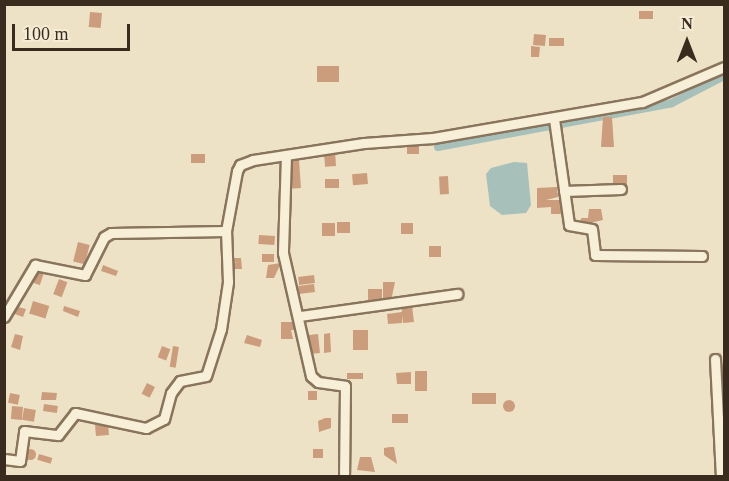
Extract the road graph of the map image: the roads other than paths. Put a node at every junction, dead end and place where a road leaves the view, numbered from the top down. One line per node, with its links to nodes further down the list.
1 (724, 67): 3 (street)
2 (554, 119): 5 (street)
3 (286, 155): 6 (street); 9 (street)
4 (621, 189): 5 (street)
5 (564, 191): 7 (street)
6 (226, 231): 10 (street); 12 (street)
7 (702, 256)
8 (458, 294): 9 (street)
9 (300, 316): 14 (street)
10 (4, 317)
11 (715, 360): 13 (street)
12 (4, 459)
13 (722, 459): 15 (street)
14 (344, 477)
15 (721, 477)

